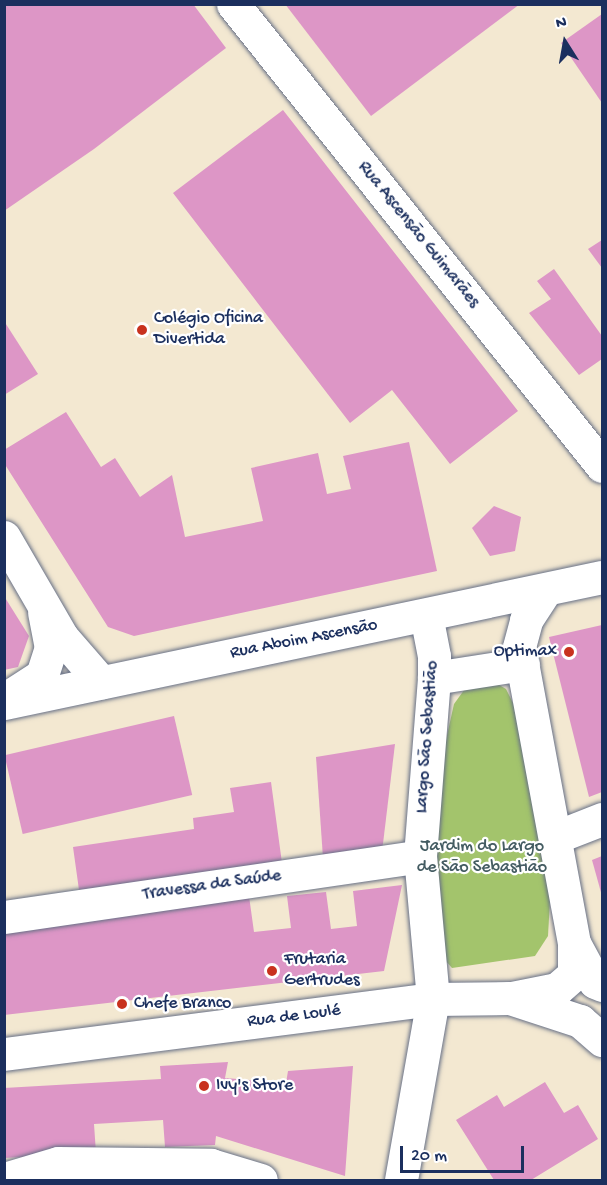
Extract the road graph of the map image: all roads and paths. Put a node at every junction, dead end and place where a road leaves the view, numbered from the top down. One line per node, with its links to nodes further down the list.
1 (233, 4): 2 (street, Rua Ascensão Guimarães)
2 (603, 466)
3 (4, 537): 5 (street)
4 (603, 577): 6 (street, Rua Aboim Ascensão)
5 (31, 578): 10 (street); 11 (street)
6 (545, 591): 7 (street, Rua Aboim Ascensão); 8 (street)
7 (426, 615): 9 (street, Largo São Sebastião); 10 (street, Rua Aboim Ascensão)
8 (523, 664): 9 (street); 13 (street)
9 (434, 678): 14 (street, Largo São Sebastião)
10 (101, 682): 11 (street, Rua Aboim Ascensão)
11 (4, 701)
12 (603, 819): 13 (street)
13 (556, 837): 16 (street)
14 (420, 856): 15 (street, Travessa da Saúde); 19 (street, Largo São Sebastião)
15 (4, 917)
16 (574, 943): 17 (street); 18 (street)
17 (603, 985)
18 (510, 998): 19 (street, Rua de Loulé); 20 (street, Rua de Loulé)
19 (433, 999): 21 (street, Rua de Loulé); 24 (street, Largo São Sebastião)
20 (595, 1023)
21 (4, 1054)
22 (4, 1179): 23 (street)
23 (261, 1180)
24 (401, 1180)

